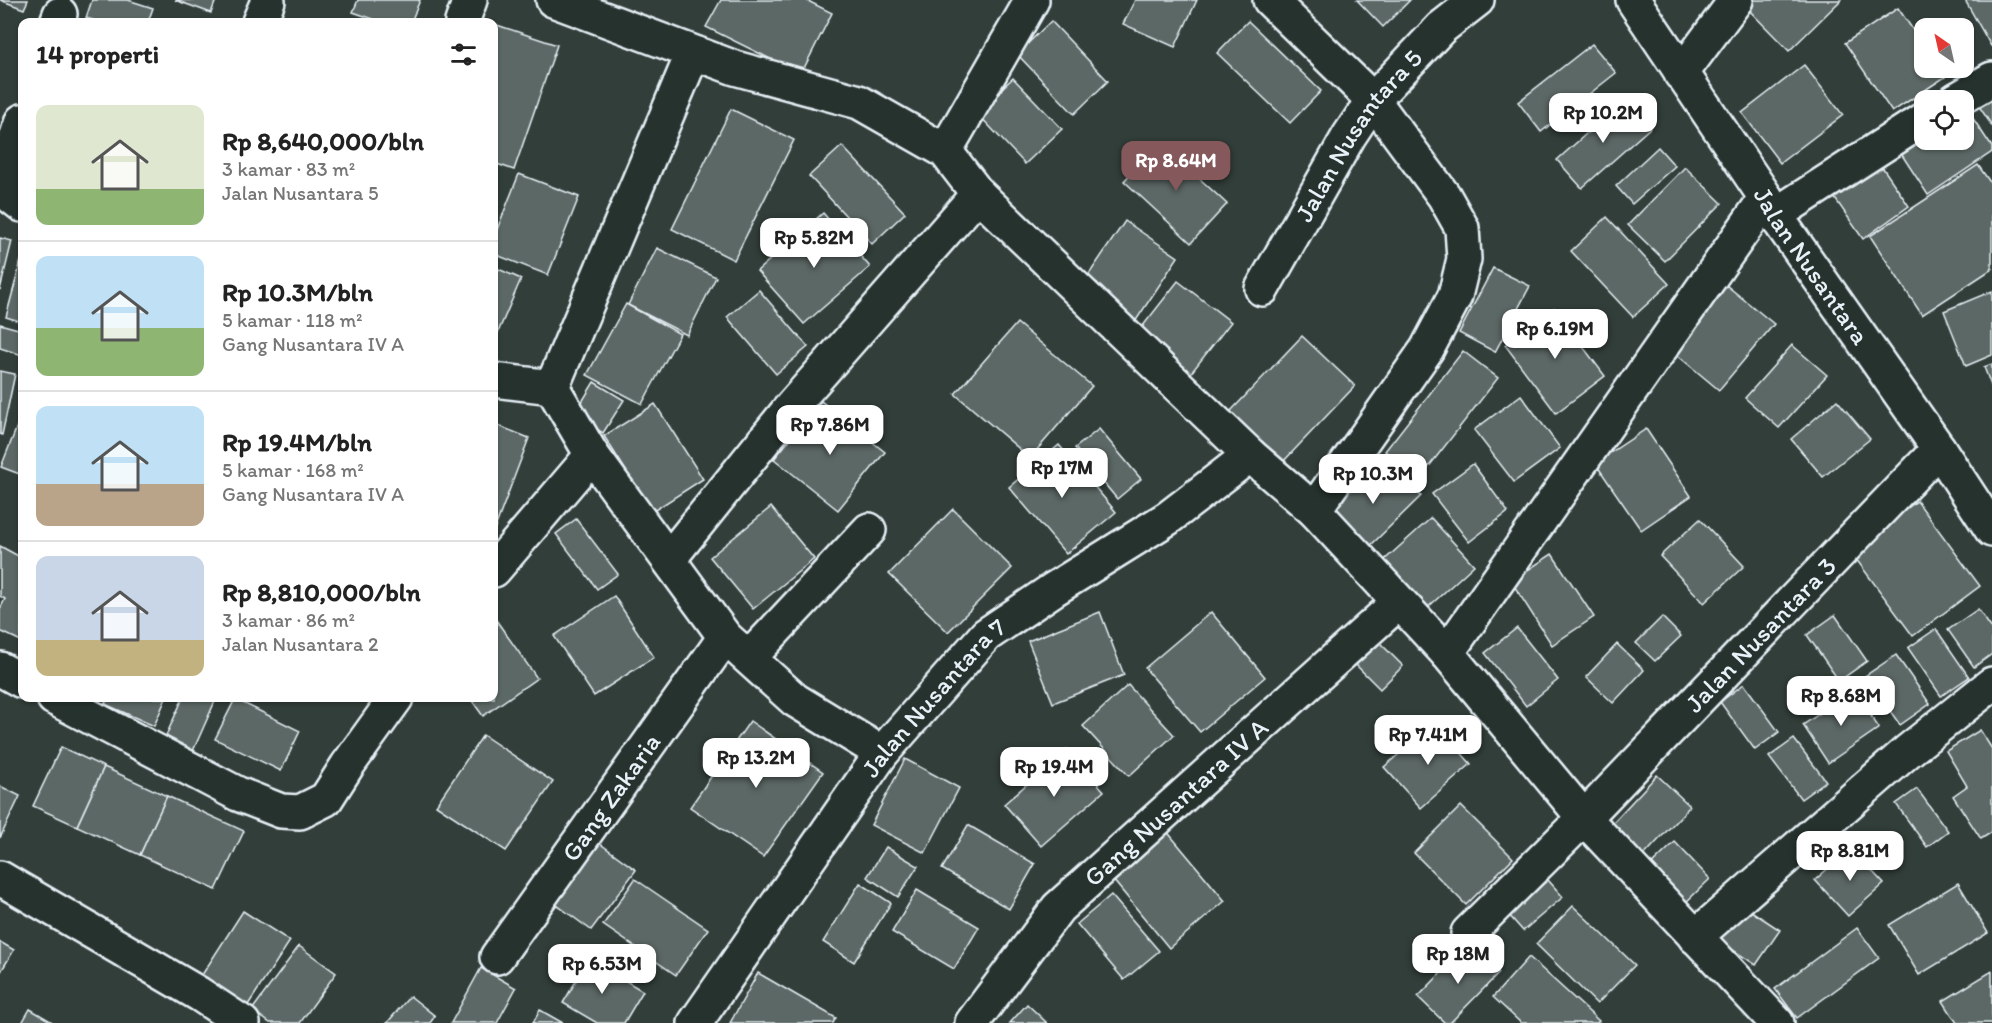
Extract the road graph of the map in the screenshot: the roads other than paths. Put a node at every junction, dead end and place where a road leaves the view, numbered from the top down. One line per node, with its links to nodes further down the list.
1 (470, 0): 8 (street)
2 (553, 0): 9 (street)
3 (1032, 0): 16 (street)
4 (1270, 0): 13 (street)
5 (1477, 0): 13 (street, Jalan Nusantara 5)
6 (1633, 0): 10 (street, Jalan Nusantara)
7 (1736, 0): 10 (street)
8 (463, 18)
9 (693, 54): 16 (street); 22 (street)
10 (1682, 74): 19 (street, Jalan Nusantara)
11 (1992, 78): 12 (street)
12 (1972, 90)
13 (1373, 100): 20 (street, Jalan Nusantara 5); 26 (street)
14 (1914, 125): 19 (street)
15 (18, 133): 18 (street)
16 (945, 151): 17 (street)
17 (978, 194): 25 (street); 29 (street)
18 (18, 202)
19 (1771, 206): 23 (street, Jalan Nusantara); 33 (street)
20 (1262, 289)
21 (498, 380): 22 (street)
22 (552, 387): 24 (street)
23 (1939, 449): 28 (street, Jalan Nusantara); 41 (street, Jalan Nusantara 3)
24 (592, 455): 29 (street); 30 (street)
25 (1250, 456): 26 (street); 40 (street, Jalan Nusantara 7)
26 (1314, 510): 31 (street)
27 (869, 530): 34 (street)
28 (1992, 530)
29 (669, 559): 32 (street)
30 (498, 565)
31 (1399, 602): 33 (street); 48 (street, Gang Nusantara IV A)
32 (725, 637): 34 (street); 45 (street, Gang Zakaria)
33 (1447, 653): 41 (street)
34 (749, 658): 40 (street)
35 (0, 669): 36 (street)
36 (18, 679)
37 (1992, 684): 44 (street)
38 (62, 702): 39 (street)
39 (393, 702)
40 (882, 753): 47 (street, Jalan Nusantara 7)
41 (1584, 818): 43 (street, Jalan Nusantara 3); 44 (street)
42 (0, 878): 46 (street)
43 (1468, 933)
44 (1695, 937): 49 (street)
45 (497, 957)
46 (243, 1023)
47 (695, 1023)
48 (972, 1023)
49 (1777, 1023)

